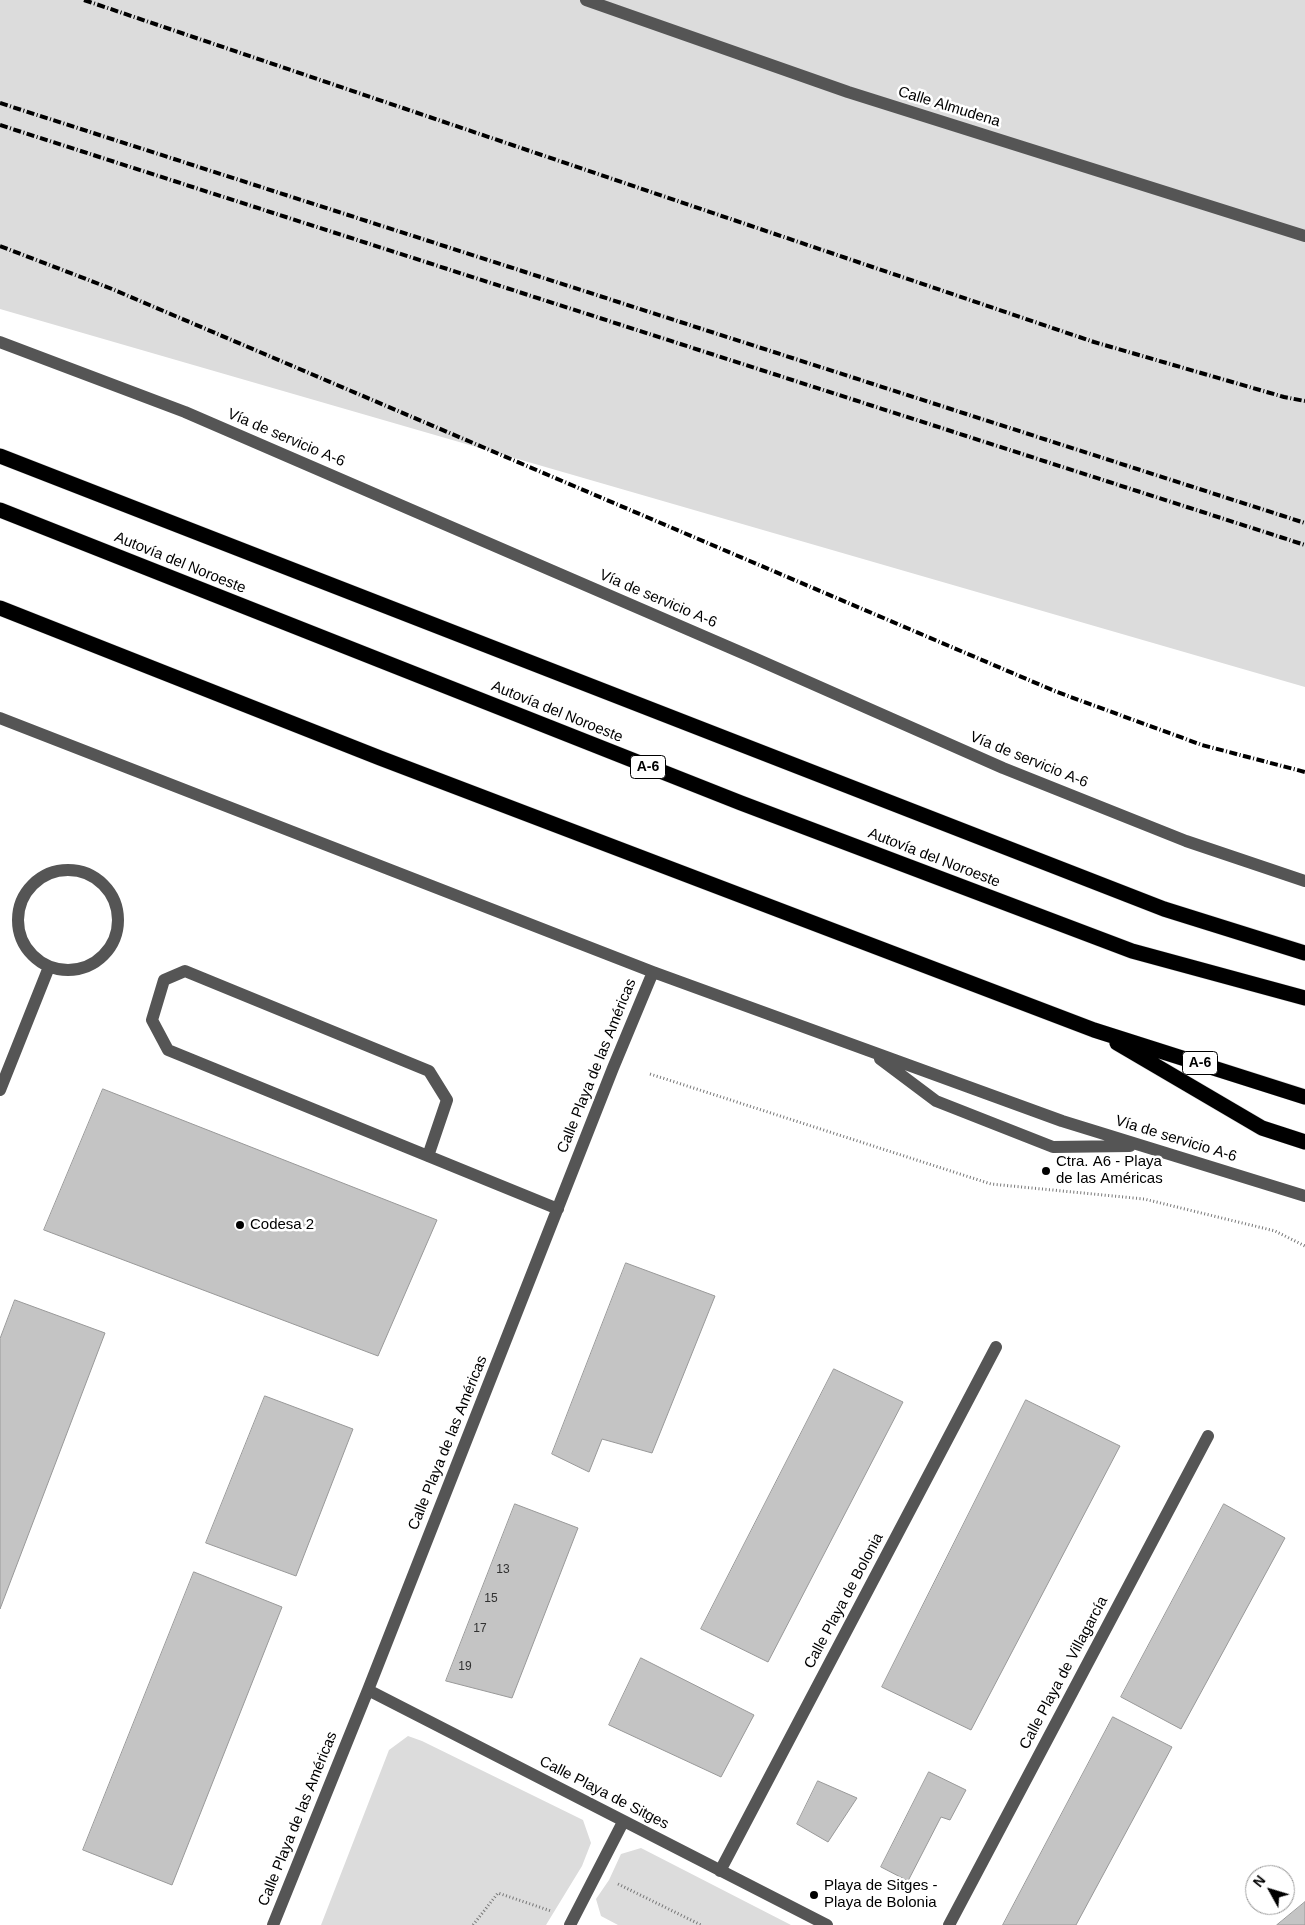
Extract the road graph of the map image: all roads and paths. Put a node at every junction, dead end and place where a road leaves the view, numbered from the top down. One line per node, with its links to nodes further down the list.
1 (586, 0): 2 (street, Calle Almudena)
2 (1305, 236)
3 (0, 342): 8 (street, Vía de servicio A-6)
4 (0, 456): 9 (highway)
5 (0, 510): 12 (highway, Autovía del Noroeste / A-6)
6 (0, 608): 13 (highway, A-6)
7 (0, 718): 11 (street, Vía de servicio A-6)
8 (1305, 881)
9 (1305, 953)
10 (48, 966): 10 (street); 16 (street)
11 (653, 972): 14 (street, Vía de servicio A-6); 22 (street, Calle Playa de las Américas)
12 (1305, 998)
13 (1094, 1030): 17 (highway, A-6); 18 (highway)
14 (870, 1051): 19 (street, Vía de servicio A-6); 19 (street)
15 (650, 1074): 23 (path)
16 (0, 1090)
17 (1305, 1097)
18 (1305, 1142)
19 (1142, 1146): 21 (street, Vía de servicio A-6)
20 (428, 1156): 20 (street); 22 (street)
21 (1305, 1196)
22 (558, 1209): 26 (street, Calle Playa de las Américas)
23 (1305, 1246)
24 (996, 1347): 28 (street, Calle Playa de Bolonia)
25 (1208, 1436): 36 (street, Calle Playa de Villagarcía)
26 (368, 1690): 27 (street, Calle Playa de Sitges); 32 (street, Calle Playa de las Américas)
27 (623, 1822): 28 (street, Calle Playa de Sitges); 31 (street)
28 (720, 1871): 35 (street, Calle Playa de Sitges)
29 (617, 1884): 34 (path)
30 (552, 1912): 33 (path)
31 (575, 1923)
32 (273, 1925)
33 (473, 1925)
34 (701, 1925)
35 (827, 1925)
36 (950, 1925)

